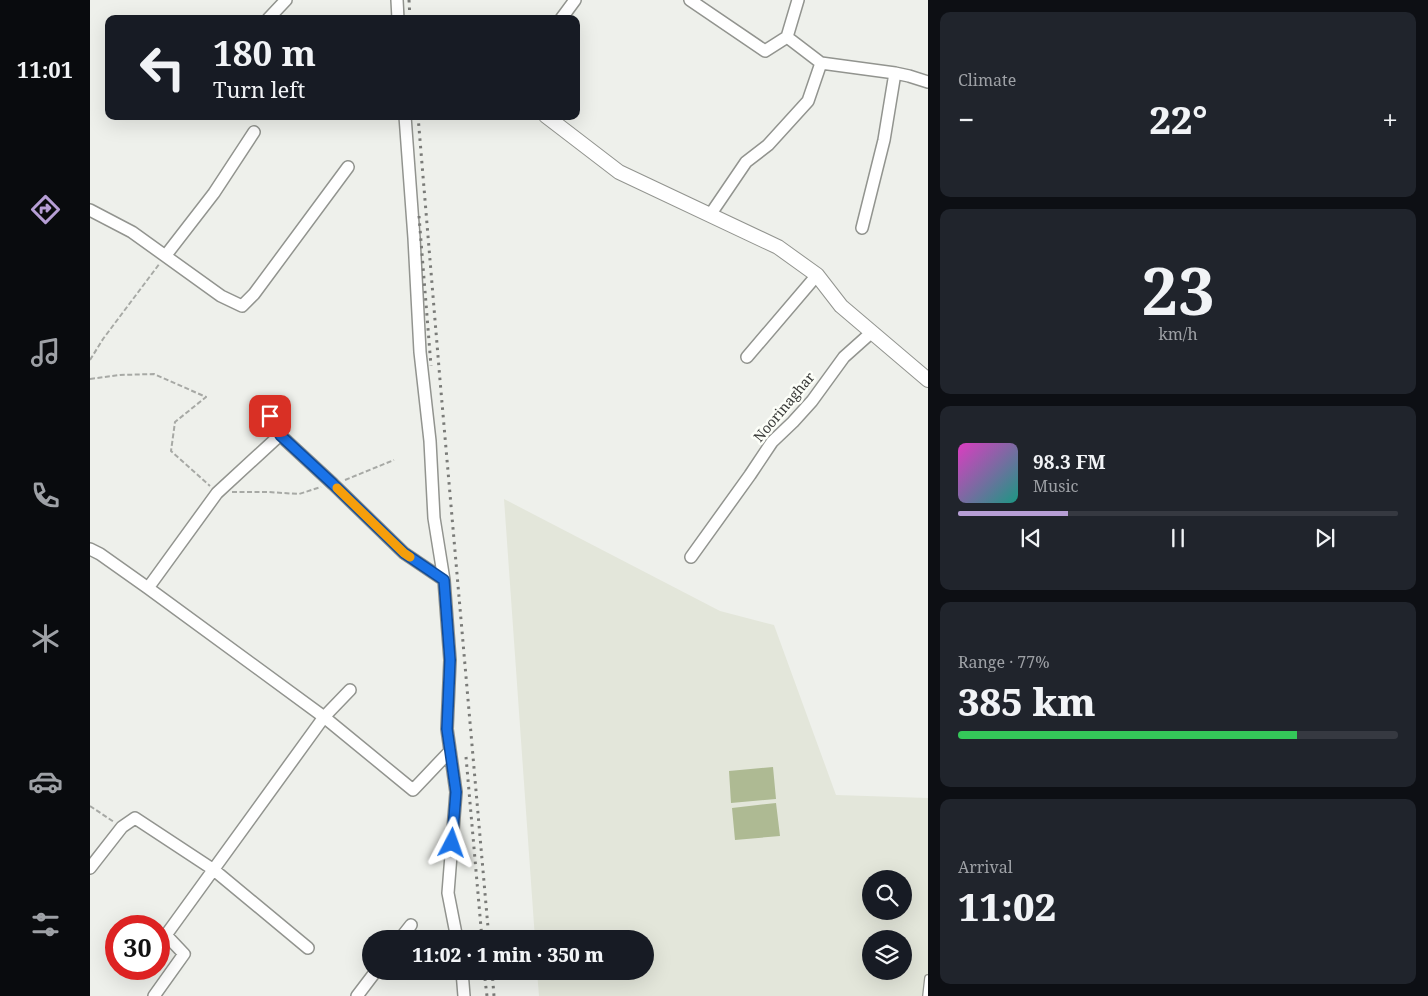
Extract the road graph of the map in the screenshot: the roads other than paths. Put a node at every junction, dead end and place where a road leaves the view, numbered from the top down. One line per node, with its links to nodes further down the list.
1 (286, 0): 6 (street)
2 (397, 0): 7 (street)
3 (575, 0): 8 (street)
4 (690, 0): 9 (street)
5 (798, 0): 9 (street)
6 (272, 15)
7 (398, 15)
8 (564, 15)
9 (787, 37): 10 (street)
10 (821, 63): 11 (street); 18 (street)
11 (895, 73): 12 (street); 19 (street)
12 (928, 82)
13 (405, 120): 29 (street)
14 (551, 120): 18 (street)
15 (254, 132): 20 (street)
16 (348, 167): 20 (street)
17 (90, 211): 20 (street)
18 (710, 215): 21 (street)
19 (862, 228)
20 (166, 255)
21 (817, 274): 22 (street); 23 (street)
22 (872, 332): 24 (street); 28 (street, Noorinaghar)
23 (747, 357)
24 (928, 380)
25 (260, 403): 26 (street)
26 (280, 435): 29 (street); 30 (street)
27 (90, 549): 30 (street)
28 (691, 557)
29 (444, 580): 33 (street)
30 (148, 588): 32 (street)
31 (350, 690): 32 (street)
32 (324, 716): 33 (street); 35 (street)
33 (450, 751): 38 (street)
34 (90, 868): 35 (street)
35 (214, 870): 39 (street); 43 (street)
36 (411, 925): 37 (street)
37 (407, 930)
38 (455, 930)
39 (308, 948)
40 (928, 978): 46 (lane)
41 (369, 980): 44 (street)
42 (463, 980): 45 (street)
43 (154, 996)
44 (357, 996)
45 (464, 996)
46 (926, 996)

